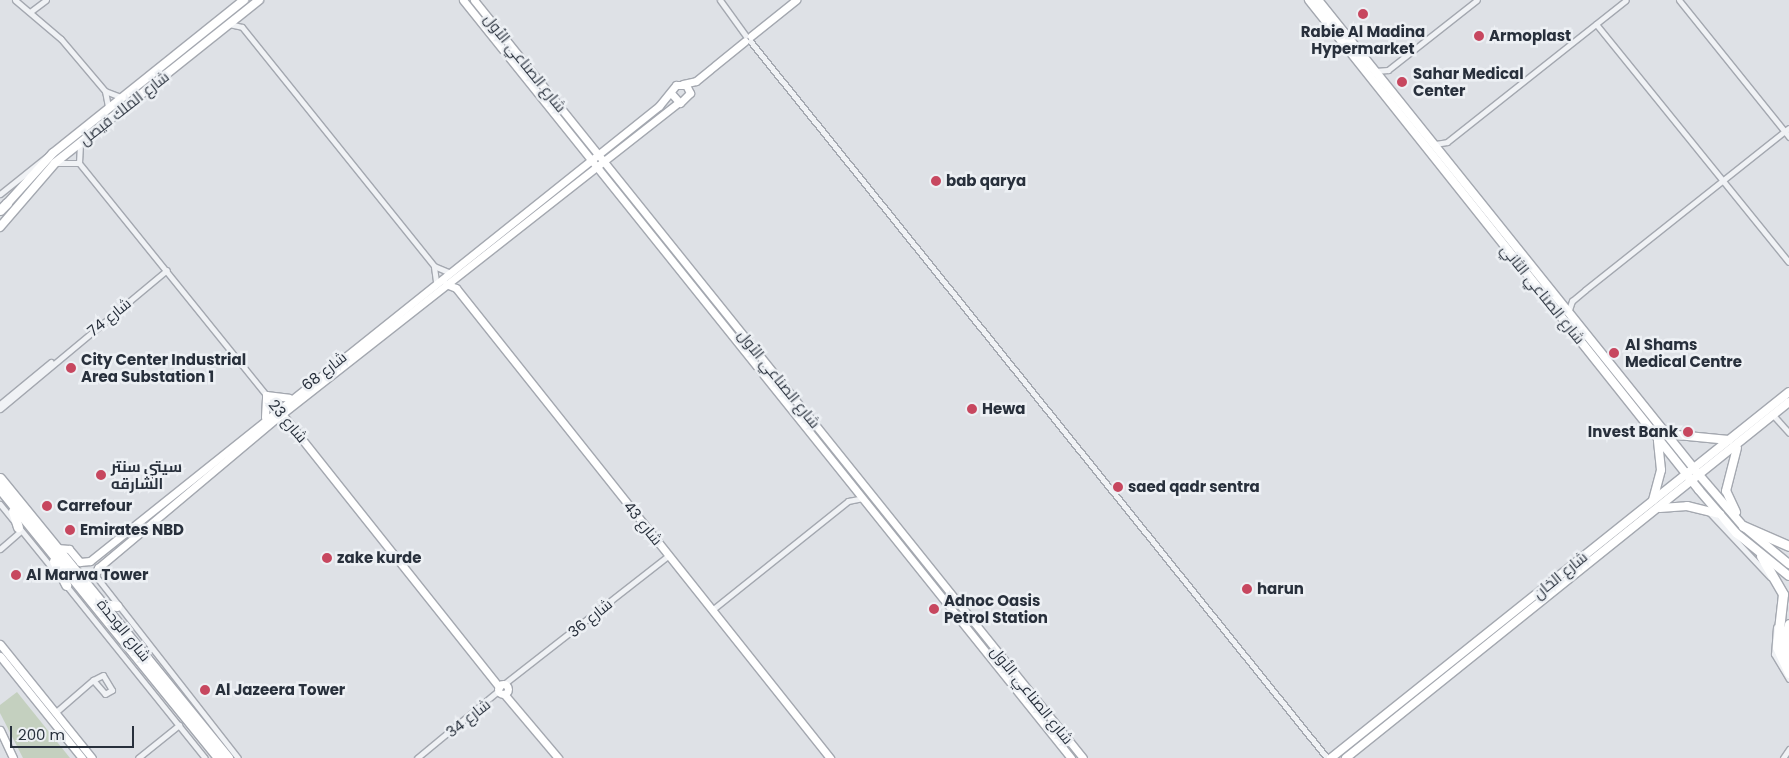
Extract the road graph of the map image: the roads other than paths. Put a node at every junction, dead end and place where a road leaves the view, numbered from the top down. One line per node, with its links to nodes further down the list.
1 (15, 0): 16 (street)
2 (46, 0): 16 (street)
3 (233, 0): 15 (street)
4 (244, 0): 15 (main road, شارع الملك فيصل)
5 (259, 0): 17 (main road, شارع الملك فيصل)
6 (463, 0): 41 (street, شارع الصناعي الأول)
7 (474, 0): 42 (street, شارع الصناعي الأول)
8 (720, 0): 22 (street)
9 (796, 0): 22 (street)
10 (1309, 0): 83 (main road, شارع الصناعي الثاني)
11 (1318, 0): 25 (main road, شارع الصناعي الثاني)
12 (1477, 0): 24 (street)
13 (1626, 0): 20 (street)
14 (1679, 0): 35 (street)
15 (234, 9): 18 (main road, شارع الملك فيصل)
16 (30, 12): 29 (street)
17 (244, 12): 19 (main road, شارع الملك فيصل); 21 (street)
18 (214, 24): 23 (main road); 32 (main road, شارع الملك فيصل)
19 (229, 24): 21 (street); 23 (main road, شارع الملك فيصل)
20 (1596, 24): 38 (street); 53 (street)
21 (242, 27): 60 (street)
22 (748, 38): 26 (street); 146 (street)
23 (205, 43): 37 (main road, شارع الملك فيصل)
24 (1388, 70): 25 (street); 27 (street)
25 (1375, 71): 27 (main road, شارع الصناعي الثاني)
26 (696, 80): 28 (street); 31 (street)
27 (1384, 82): 39 (main road, شارع الصناعي الثاني)
28 (682, 84): 30 (street, شارع 68); 31 (street)
29 (105, 91): 32 (street); 34 (street)
30 (671, 93): 33 (street); 40 (street, شارع 68)
31 (690, 93): 33 (street, شارع 68)
32 (121, 97): 34 (main road, شارع الملك فيصل)
33 (679, 102): 43 (street, شارع 68)
34 (108, 106): 44 (main road, شارع الملك فيصل)
35 (1787, 130): 36 (street); 53 (street)
36 (1789, 136)
37 (81, 142): 47 (main road, شارع الملك فيصل); 48 (street)
38 (1447, 142): 39 (street); 46 (street)
39 (1435, 144): 46 (main road, شارع الصناعي الثاني)
40 (607, 145): 42 (street); 45 (street, شارع 68)
41 (580, 146): 45 (street, شارع الصناعي الأول); 50 (street)
42 (590, 146): 45 (street, شارع الصناعي الأول)
43 (614, 151): 49 (street, شارع 68); 51 (street)
44 (53, 153): 54 (street); 55 (main road, شارع الملك فيصل)
45 (593, 156): 49 (street, شارع الصناعي الأول); 50 (street, شارع 68)
46 (1444, 156): 68 (main road, شارع الصناعي الثاني)
47 (55, 163): 48 (street); 57 (main road, شارع الملك فيصل)
48 (79, 163): 59 (street, شارع 23)
49 (599, 163): 51 (street, شارع الصناعي الأول); 52 (street, شارع 68)
50 (579, 167): 62 (street, شارع 68)
51 (607, 173): 52 (street); 93 (street, شارع الصناعي الأول); 145 (street, شارع الصناعي الأول)
52 (584, 175): 62 (street, شارع 68)
53 (1723, 180): 58 (street); 67 (street)
54 (0, 194)
55 (7, 203): 56 (highway)
56 (0, 211)
57 (0, 227)
58 (1789, 262)
59 (162, 265): 61 (street, شارع 23); 63 (street)
60 (434, 266): 62 (street); 64 (street)
61 (169, 273): 63 (street); 72 (street, شارع 23)
62 (452, 274): 64 (street, شارع 68); 65 (street, شارع 68); 66 (street)
63 (159, 277): 70 (street, شارع 74)
64 (436, 282): 73 (street, شارع 68)
65 (446, 284): 66 (street, شارع 43); 73 (street, شارع 68)
66 (456, 288): 110 (street, شارع 43)
67 (1572, 301): 68 (street); 69 (street)
68 (1559, 302): 69 (main road, شارع الصناعي الثاني)
69 (1568, 313): 81 (main road, شارع الصناعي الثاني)
70 (62, 355): 75 (street, شارع 74); 76 (street, شارع 74)
71 (1789, 392): 84 (main road, شارع الخان)
72 (266, 395): 73 (street); 77 (street, شارع 23); 79 (street)
73 (293, 400): 77 (street, شارع 68); 80 (street)
74 (1789, 402): 78 (main road, شارع الخان)
75 (0, 404)
76 (0, 409)
77 (279, 411): 79 (street, شارع 68); 80 (street, شارع 23)
78 (1773, 415): 82 (street); 85 (main road, شارع الخان)
79 (266, 422): 80 (street); 86 (street, شارع 68); 101 (street, شارع 68)
80 (290, 424): 128 (street, شارع 23)
81 (1667, 433): 84 (main road); 87 (main road, شارع الصناعي الثاني)
82 (1789, 433)
83 (1656, 434): 87 (main road, شارع الصناعي الثاني); 96 (main road)
84 (1731, 439): 88 (main road, شارع الخان)
85 (1742, 441): 91 (main road, شارع الخان); 103 (main road)
86 (212, 463): 101 (street); 105 (street, شارع 68)
87 (1685, 464): 88 (main road, شارع الصناعي الثاني); 89 (main road, شارع الصناعي الثاني)
88 (1694, 469): 89 (main road, شارع الخان); 91 (main road, شارع الصناعي الثاني)
89 (1687, 474): 92 (main road, شارع الصناعي الثاني); 96 (main road, شارع الخان)
90 (0, 478): 107 (highway, شارع الوحدة)
91 (1702, 479): 92 (main road, شارع الخان); 103 (main road, شارع الصناعي الثاني)
92 (1695, 484): 99 (main road, شارع الخان); 102 (main road, شارع الصناعي الثاني)
93 (854, 487): 95 (street, شارع الصناعي الأول); 98 (street)
94 (0, 489): 97 (highway, شارع الوحدة)
95 (863, 498): 98 (street); 144 (street, شارع الصناعي الأول)
96 (1653, 500): 147 (main road, شارع الخان)
97 (3, 501): 104 (highway); 107 (highway, شارع الوحدة)
98 (848, 501): 118 (street)
99 (1656, 509): 100 (main road); 148 (main road, شارع الخان)
100 (1707, 510): 102 (main road); 126 (street)
101 (163, 513): 109 (street, شارع 68)
102 (1721, 514): 111 (main road, شارع الصناعي الثاني)
103 (1740, 523): 106 (highway); 112 (main road, شارع الصناعي الثاني)
104 (20, 529): 108 (street); 115 (street)
105 (118, 539): 107 (street, شارع 68); 109 (street)
106 (1789, 546)
107 (52, 547): 115 (highway); 116 (highway, شارع الوحدة); 138 (highway, شارع الوحدة)
108 (0, 548)
109 (122, 548): 113 (street, شارع 68)
110 (669, 555): 118 (street, شارع 43); 128 (street, شارع 36)
111 (1761, 556): 114 (main road, شارع الصناعي الثاني); 125 (highway)
112 (1789, 564)
113 (95, 576): 117 (street)
114 (1789, 576)
115 (66, 585): 130 (street)
116 (102, 604): 117 (highway); 123 (highway, شارع الوحدة)
117 (117, 606): 121 (street)
118 (712, 610): 143 (street, شارع 43)
119 (1789, 624): 124 (highway)
120 (0, 644): 129 (street)
121 (149, 646): 123 (highway); 140 (street)
122 (0, 656): 134 (street)
123 (146, 658): 139 (highway, شارع الوحدة)
124 (1789, 663)
125 (1789, 673)
126 (1789, 679)
127 (93, 680): 129 (street)
128 (503, 689): 141 (street, شارع 34); 142 (street, شارع 23)
129 (56, 712): 135 (street)
130 (179, 725): 136 (street); 137 (street)
131 (0, 730): 133 (street)
132 (1789, 749): 149 (street)
133 (14, 758)
134 (82, 758)
135 (92, 758)
136 (138, 758)
137 (205, 758)
138 (219, 758)
139 (228, 758)
140 (238, 758)
141 (417, 758)
142 (558, 758)
143 (830, 758)
144 (1071, 758)
145 (1083, 758)
146 (1327, 758)
147 (1331, 758)
148 (1346, 758)
149 (1783, 758)

